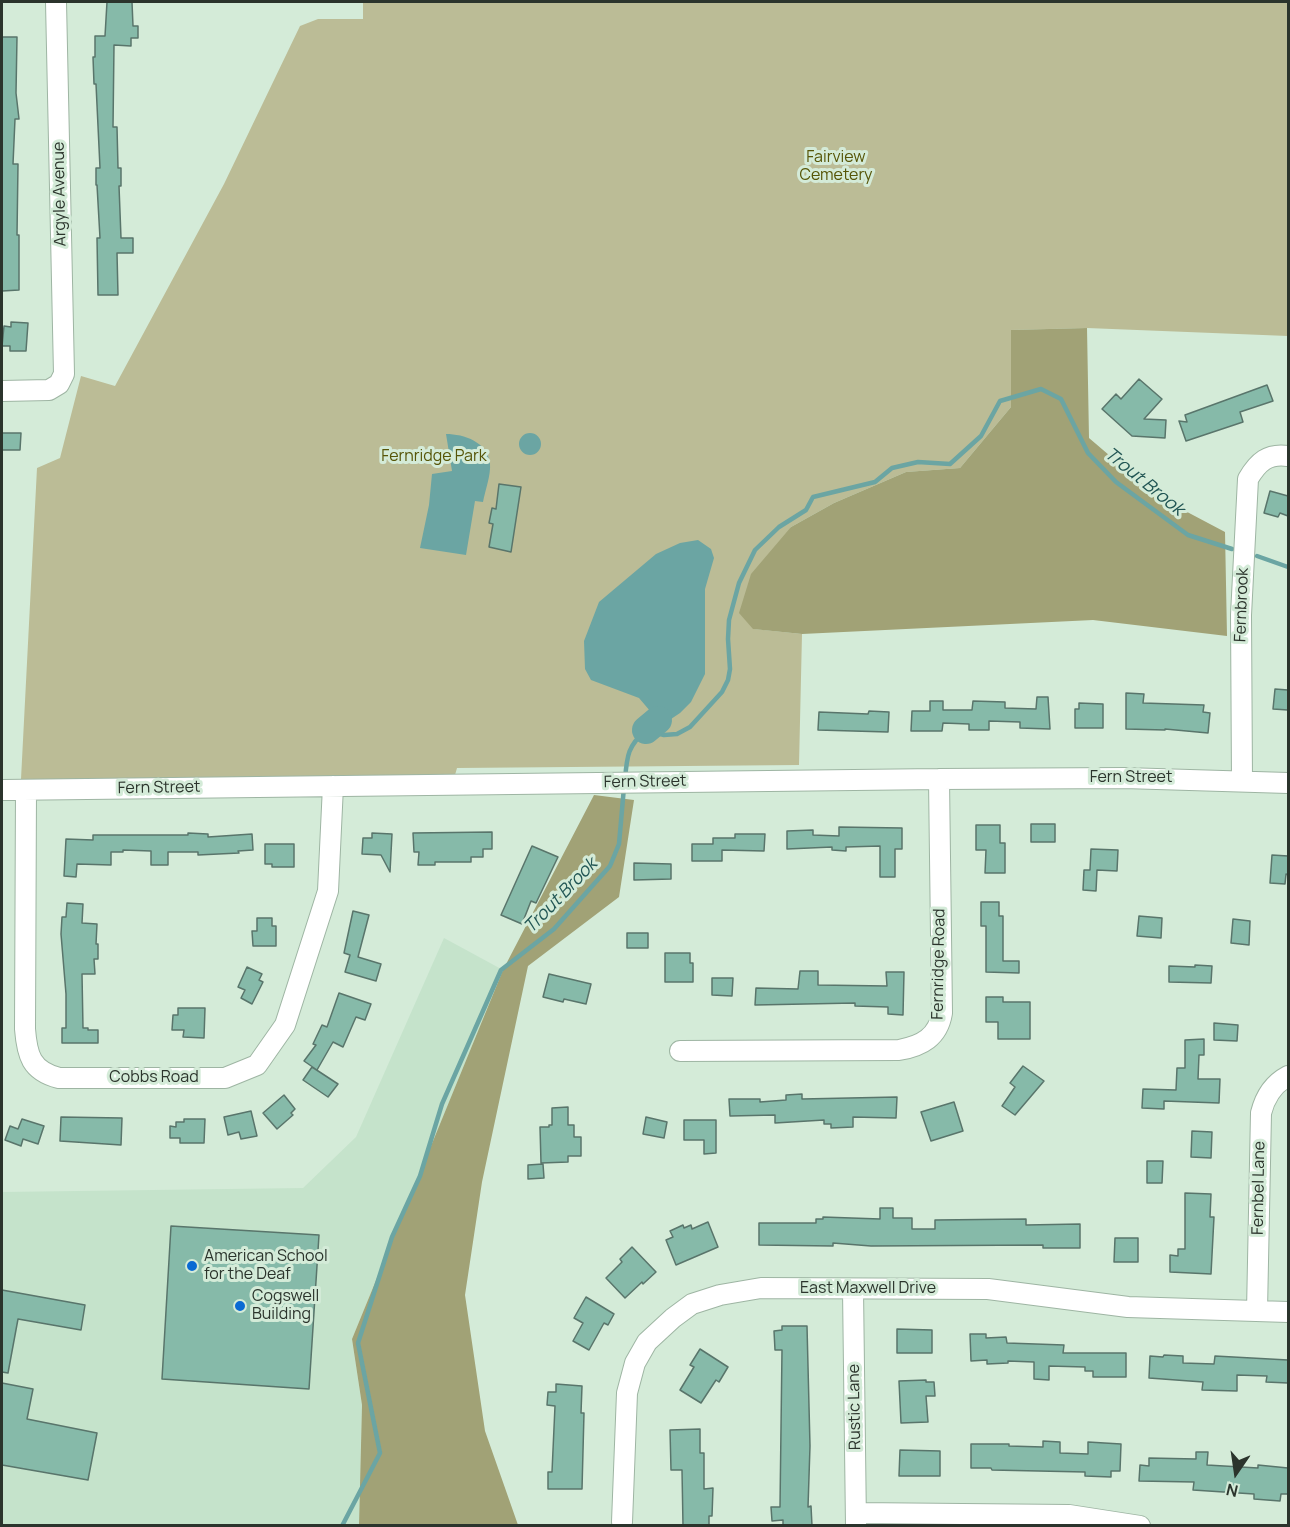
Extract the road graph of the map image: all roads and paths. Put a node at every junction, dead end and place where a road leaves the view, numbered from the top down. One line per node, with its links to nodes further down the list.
1 (56, 2): 2 (street, Argyle Avenue)
2 (2, 392)
3 (1288, 456): 5 (street, Fernbrook)
4 (939, 779): 5 (street, Fern Street); 7 (street, Fern Street); 10 (street, Fernridge Road)
5 (1242, 781): 6 (street, Fern Street)
6 (1288, 783)
7 (333, 786): 9 (street, Fern Street); 9 (street, Cobbs Road)
8 (2, 790): 9 (street, Fern Street)
9 (26, 790)
10 (680, 1051)
11 (1288, 1076): 13 (street, Fernbel Lane)
12 (853, 1288): 13 (street, East Maxwell Drive); 15 (street, Rustic Lane); 16 (street, East Maxwell Drive)
13 (1257, 1311): 14 (street, East Maxwell Drive)
14 (1288, 1312)
15 (856, 1520): 17 (street)
16 (620, 1524)
17 (1140, 1526)

